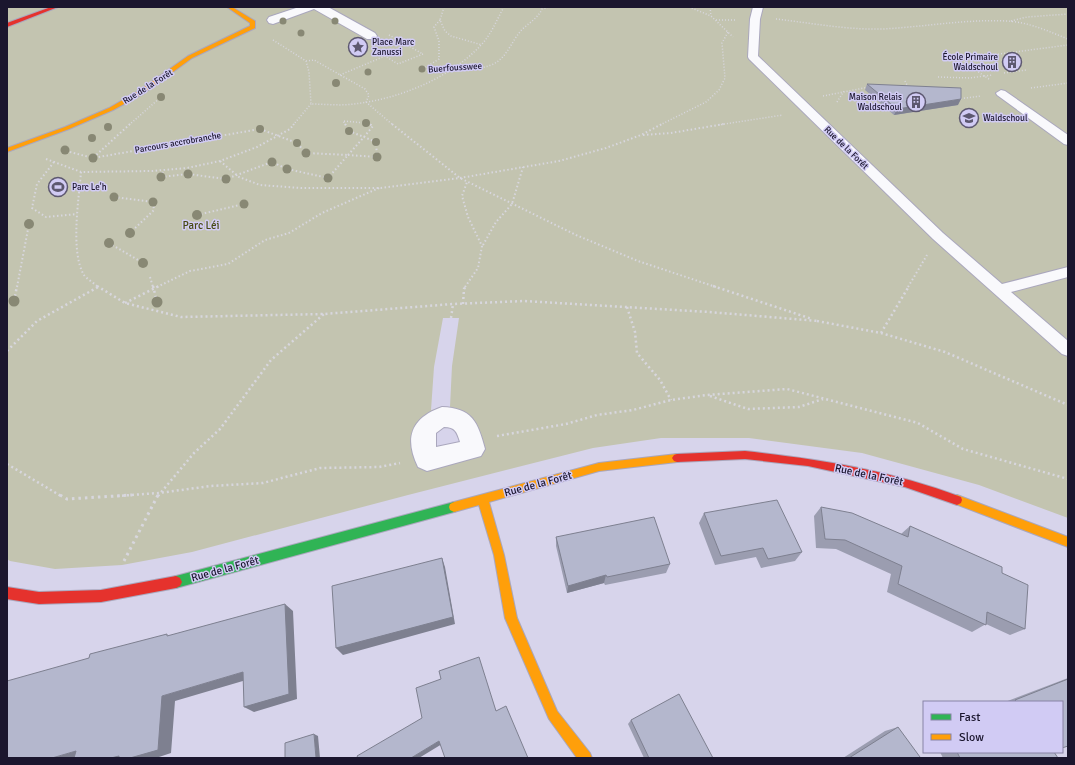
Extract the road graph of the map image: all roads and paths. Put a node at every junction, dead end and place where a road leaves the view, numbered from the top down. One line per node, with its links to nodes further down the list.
1 (56, 7): 16 (street)
2 (229, 7): 17 (street)
3 (310, 7): 13 (street)
4 (319, 7): 19 (street)
5 (444, 7): 14 (path)
6 (504, 7): 21 (path)
7 (549, 7): 26 (path, Buerfousswee)
8 (689, 7): 12 (path)
9 (710, 7): 12 (path)
10 (757, 13): 15 (path); 23 (lane)
11 (1068, 14): 15 (path)
12 (711, 16): 18 (path)
13 (273, 20)
14 (440, 20): 21 (path); 26 (path, Buerfousswee)
15 (1008, 21): 20 (path)
16 (7, 26)
17 (252, 27): 24 (path); 46 (street, Rue de la Forêt)
18 (728, 32): 23 (path); 44 (path)
19 (371, 36)
20 (1068, 39)
21 (482, 45): 26 (path)
22 (1068, 45): 28 (path)
23 (753, 57): 43 (lane, Rue de la Forêt)
24 (306, 61): 40 (path); 42 (path)
25 (1020, 68): 27 (path)
26 (452, 69): 40 (path)
27 (1012, 72)
28 (938, 77)
29 (905, 81): 33 (path)
30 (1068, 83): 34 (path)
31 (870, 87): 35 (path)
32 (902, 87): 33 (path)
33 (908, 88): 36 (path)
34 (1030, 89)
35 (844, 91): 41 (path); 43 (path)
36 (909, 92)
37 (1001, 93): 39 (path); 45 (lane)
38 (161, 97): 50 (path, Parcours accrobranche, bridge)
39 (955, 99)
40 (366, 102): 42 (path); 52 (path)
41 (837, 102)
42 (311, 104): 48 (path)
43 (803, 106): 44 (path); 62 (lane, Rue de la Forêt)
44 (641, 135): 49 (path)
45 (1068, 141)
46 (11, 148): 47 (path)
47 (54, 162): 51 (path); 58 (path)
48 (220, 162): 50 (path); 54 (path)
49 (523, 167): 52 (path); 57 (path)
50 (163, 170): 51 (path)
51 (81, 172): 58 (path)
52 (460, 178): 53 (path); 54 (path)
53 (467, 182): 57 (path); 64 (path)
54 (381, 188): 72 (path)
55 (114, 197): 61 (path)
56 (244, 204): 59 (path)
57 (512, 204): 64 (path); 78 (path)
58 (77, 214): 68 (path)
59 (197, 215)
60 (29, 224): 70 (path)
61 (130, 233)
62 (938, 236): 69 (lane, Rue de la Forêt); 79 (path)
63 (109, 243): 65 (path)
64 (482, 246): 74 (path)
65 (143, 263)
66 (1068, 272): 69 (lane)
67 (150, 277): 71 (path, bridge)
68 (98, 288): 72 (path); 81 (path)
69 (998, 290): 80 (lane, Rue de la Forêt)
70 (14, 301)
71 (157, 302)
72 (125, 303): 76 (path)
73 (453, 304): 74 (path); 76 (path); 77 (path)
74 (463, 304): 75 (path)
75 (627, 307): 78 (path); 84 (path)
76 (324, 314): 90 (path)
77 (451, 318)
78 (818, 321): 79 (path)
79 (880, 333): 85 (path)
80 (1068, 350)
81 (7, 351)
82 (707, 395): 83 (path); 83 (path); 84 (path)
83 (824, 399): 89 (path)
84 (671, 400): 86 (path)
85 (1068, 405)
86 (471, 441): 87 (street); 87 (street)
87 (425, 453): 90 (path)
88 (7, 464): 90 (path)
89 (1068, 479)
90 (159, 493): 93 (path)
91 (483, 499): 92 (street, Rue de la Forêt); 94 (street, Rue de la Forêt); 95 (street)
92 (1068, 542)
93 (122, 565)
94 (7, 593)
95 (585, 758)

